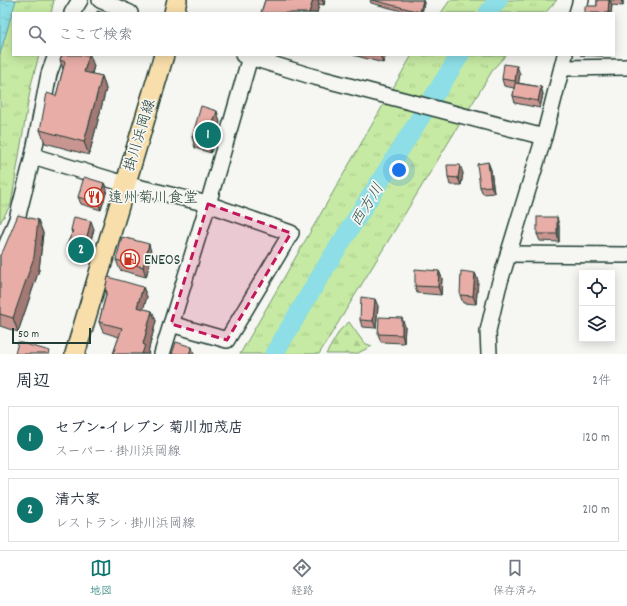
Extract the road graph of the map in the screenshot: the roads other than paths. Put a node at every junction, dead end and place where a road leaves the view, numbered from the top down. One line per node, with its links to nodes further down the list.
1 (80, 0): 5 (street)
2 (100, 0): 6 (street)
3 (177, 0): 7 (main road)
4 (581, 0): 8 (street)
5 (73, 12)
6 (128, 12)
7 (174, 12)
8 (577, 12)
9 (56, 56): 15 (street)
10 (164, 56): 16 (main road, 掛川浜岡線)
11 (246, 56): 14 (street); 17 (street)
12 (564, 61): 13 (street); 14 (street)
13 (627, 67)
14 (544, 137): 18 (street)
15 (33, 156): 16 (street); 20 (street)
16 (125, 184): 17 (street); 22 (main road, 掛川浜岡線)
17 (208, 204): 21 (street); 21 (street)
18 (508, 254): 19 (street); 24 (street)
19 (627, 255)
20 (0, 261)
21 (171, 324): 23 (street)
22 (75, 354)
23 (162, 354)
24 (489, 354)

